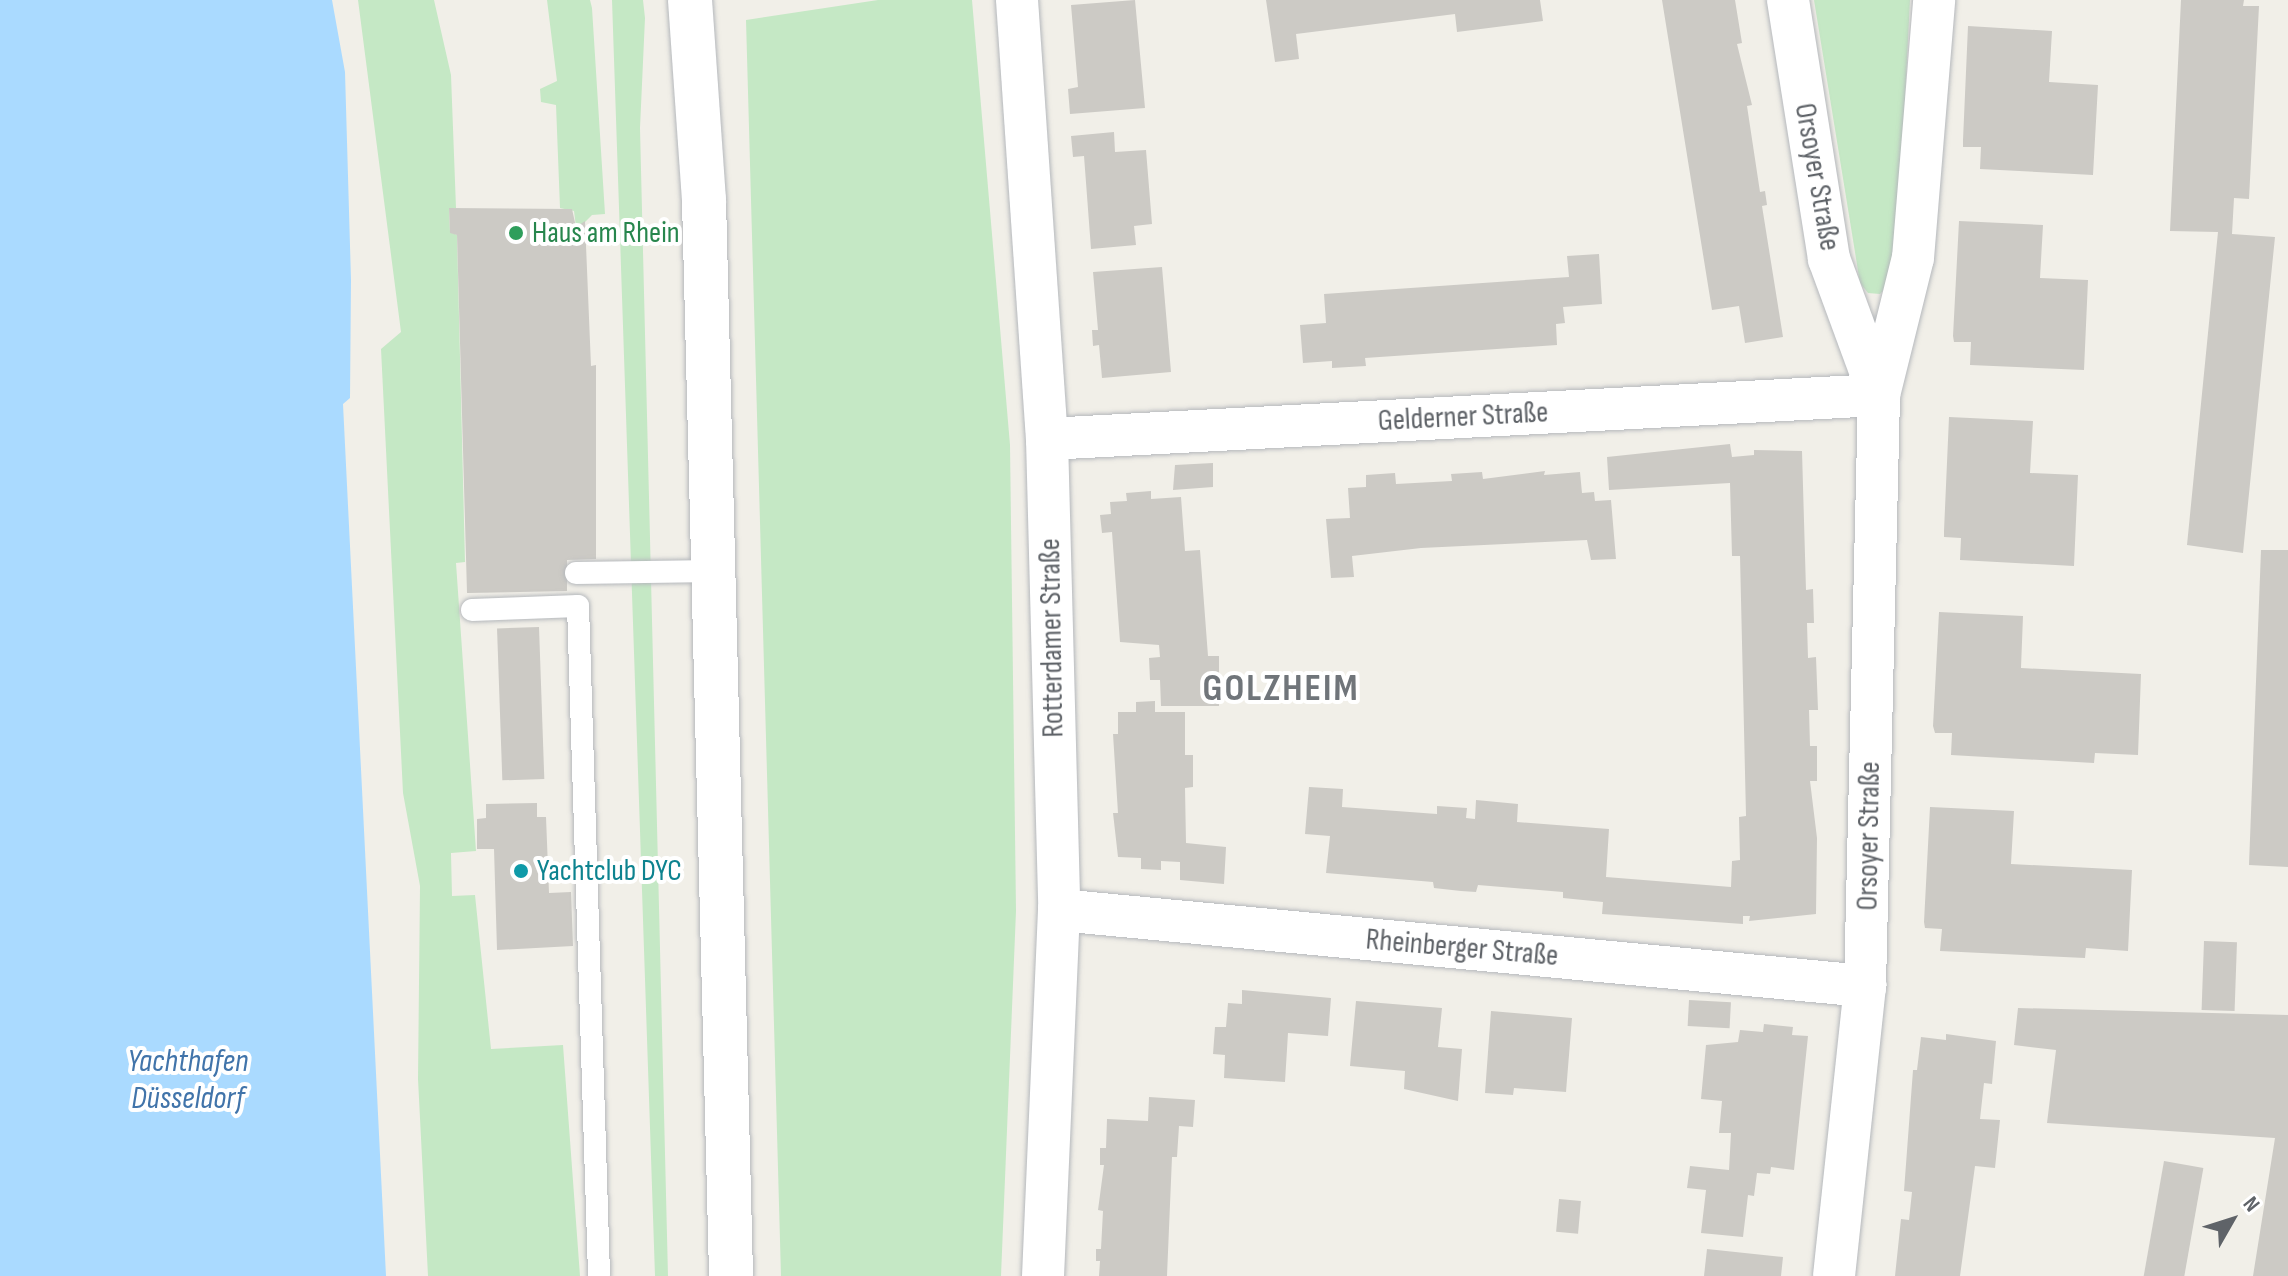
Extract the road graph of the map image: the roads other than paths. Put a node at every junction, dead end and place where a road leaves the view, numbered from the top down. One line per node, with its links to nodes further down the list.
1 (690, 0): 7 (street)
2 (1017, 0): 6 (street, Rotterdamer Straße)
3 (1788, 0): 5 (street, Orsoyer Straße)
4 (1934, 0): 5 (street, Orsoyer Straße)
5 (1879, 395): 6 (street, Gelderner Straße); 11 (street, Orsoyer Straße)
6 (1047, 439): 10 (street, Rotterdamer Straße)
7 (715, 571): 8 (lane); 13 (street)
8 (576, 573)
9 (472, 610): 12 (lane)
10 (1059, 910): 11 (street, Rheinberger Straße); 14 (street, Rotterdamer Straße)
11 (1865, 986): 15 (street, Orsoyer Straße)
12 (599, 1276)
13 (731, 1276)
14 (1043, 1276)
15 (1834, 1276)

